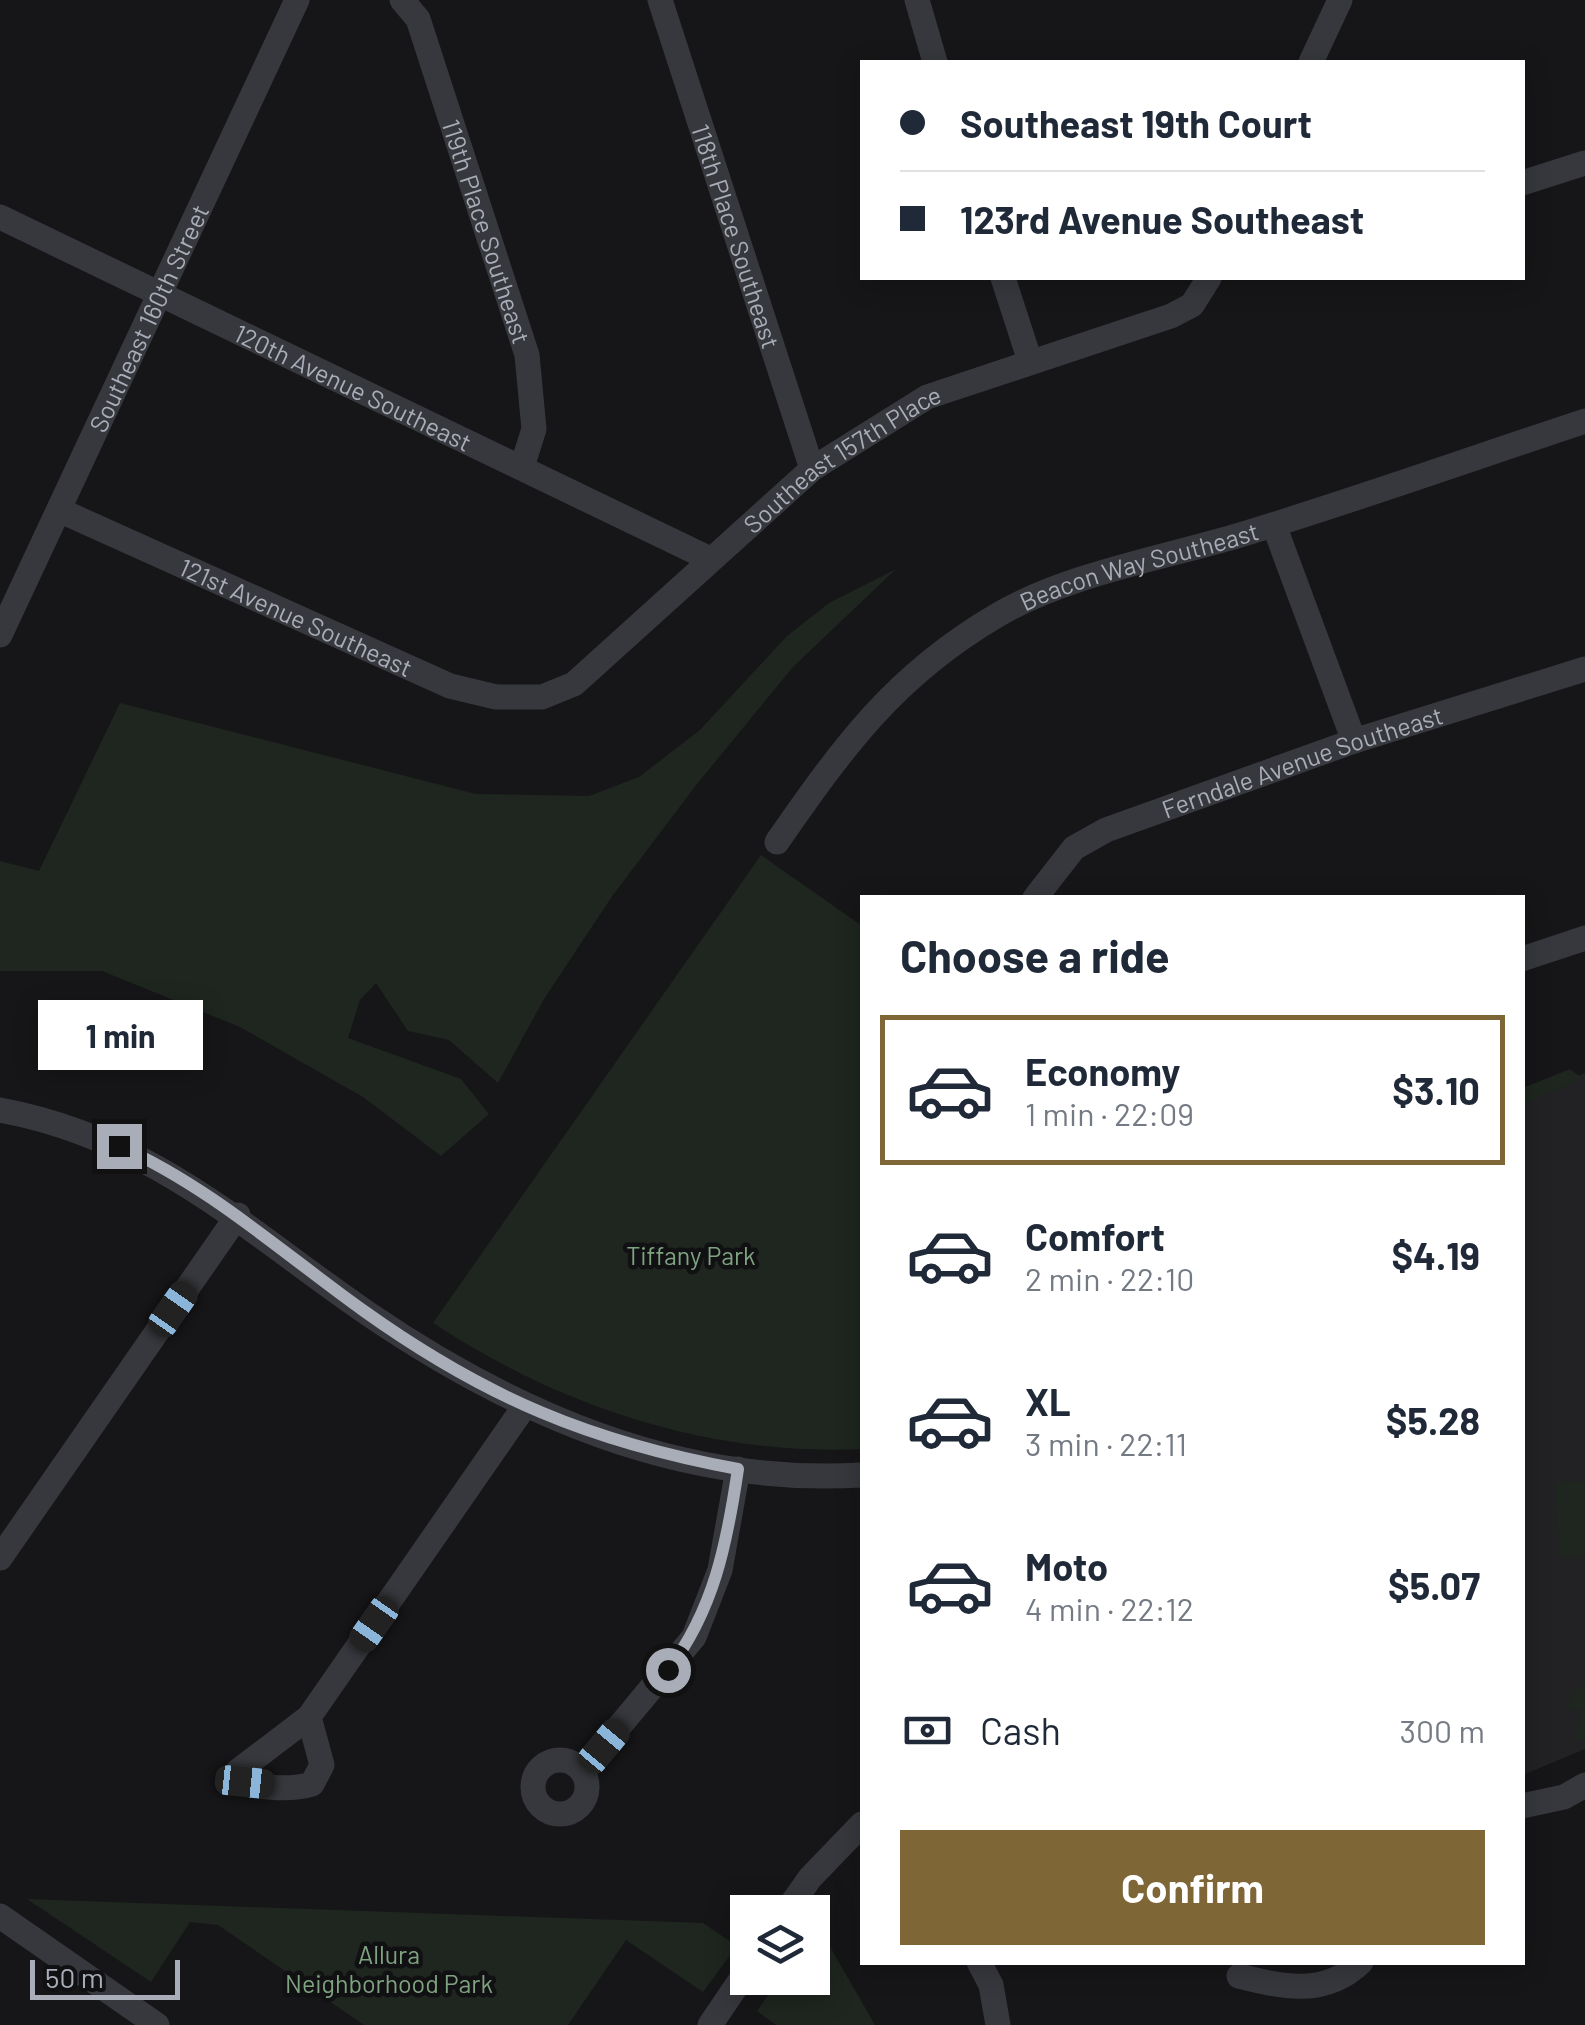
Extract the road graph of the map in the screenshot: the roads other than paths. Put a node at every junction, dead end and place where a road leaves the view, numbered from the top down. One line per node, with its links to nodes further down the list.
1 (296, 0): 13 (street, Southeast 160th Street)
2 (402, 0): 16 (street, 119th Place Southeast)
3 (660, 0): 17 (street, 118th Place Southeast)
4 (917, 0): 6 (street)
5 (1340, 0): 7 (street)
6 (934, 60)
7 (1312, 60)
8 (1585, 163): 9 (street)
9 (1525, 182)
10 (0, 217): 13 (street, 120th Avenue Southeast)
11 (1004, 280): 14 (street)
12 (1207, 280): 14 (street, Southeast 157th Place)
13 (160, 292): 16 (street, 120th Avenue Southeast); 18 (street, Southeast 160th Street)
14 (1030, 361): 17 (street, Southeast 157th Place)
15 (1585, 421): 19 (street, Beacon Way Southeast)
16 (522, 467): 20 (street, 120th Avenue Southeast)
17 (812, 469): 20 (street, Southeast 157th Place)
18 (59, 510): 21 (street, Southeast 160th Street); 23 (street, 121st Avenue Southeast)
19 (1274, 524): 24 (street); 25 (street, Beacon Way Southeast)
20 (708, 558): 23 (street, Southeast 157th Place)
21 (0, 635)
22 (1585, 670): 24 (street, Ferndale Avenue Southeast)
23 (542, 697)
24 (1354, 741): 26 (street, Ferndale Avenue Southeast)
25 (777, 842)
26 (1036, 892)
27 (1585, 938): 28 (street)
28 (1525, 957)
29 (0, 1110): 30 (street)
30 (238, 1216): 31 (street); 34 (street)
31 (524, 1407): 32 (street); 35 (street)
32 (738, 1469): 33 (street); 36 (street)
33 (860, 1475)
34 (0, 1558)
35 (309, 1716)
36 (582, 1771)
37 (1585, 1786): 38 (street)
38 (1525, 1805)
39 (860, 1826): 40 (street)
40 (798, 1895)
41 (0, 1916): 46 (street)
42 (981, 1965): 48 (street)
43 (1358, 1965): 44 (street)
44 (1239, 1976)
45 (731, 1995): 47 (street)
46 (157, 2025)
47 (710, 2025)
48 (998, 2025)

